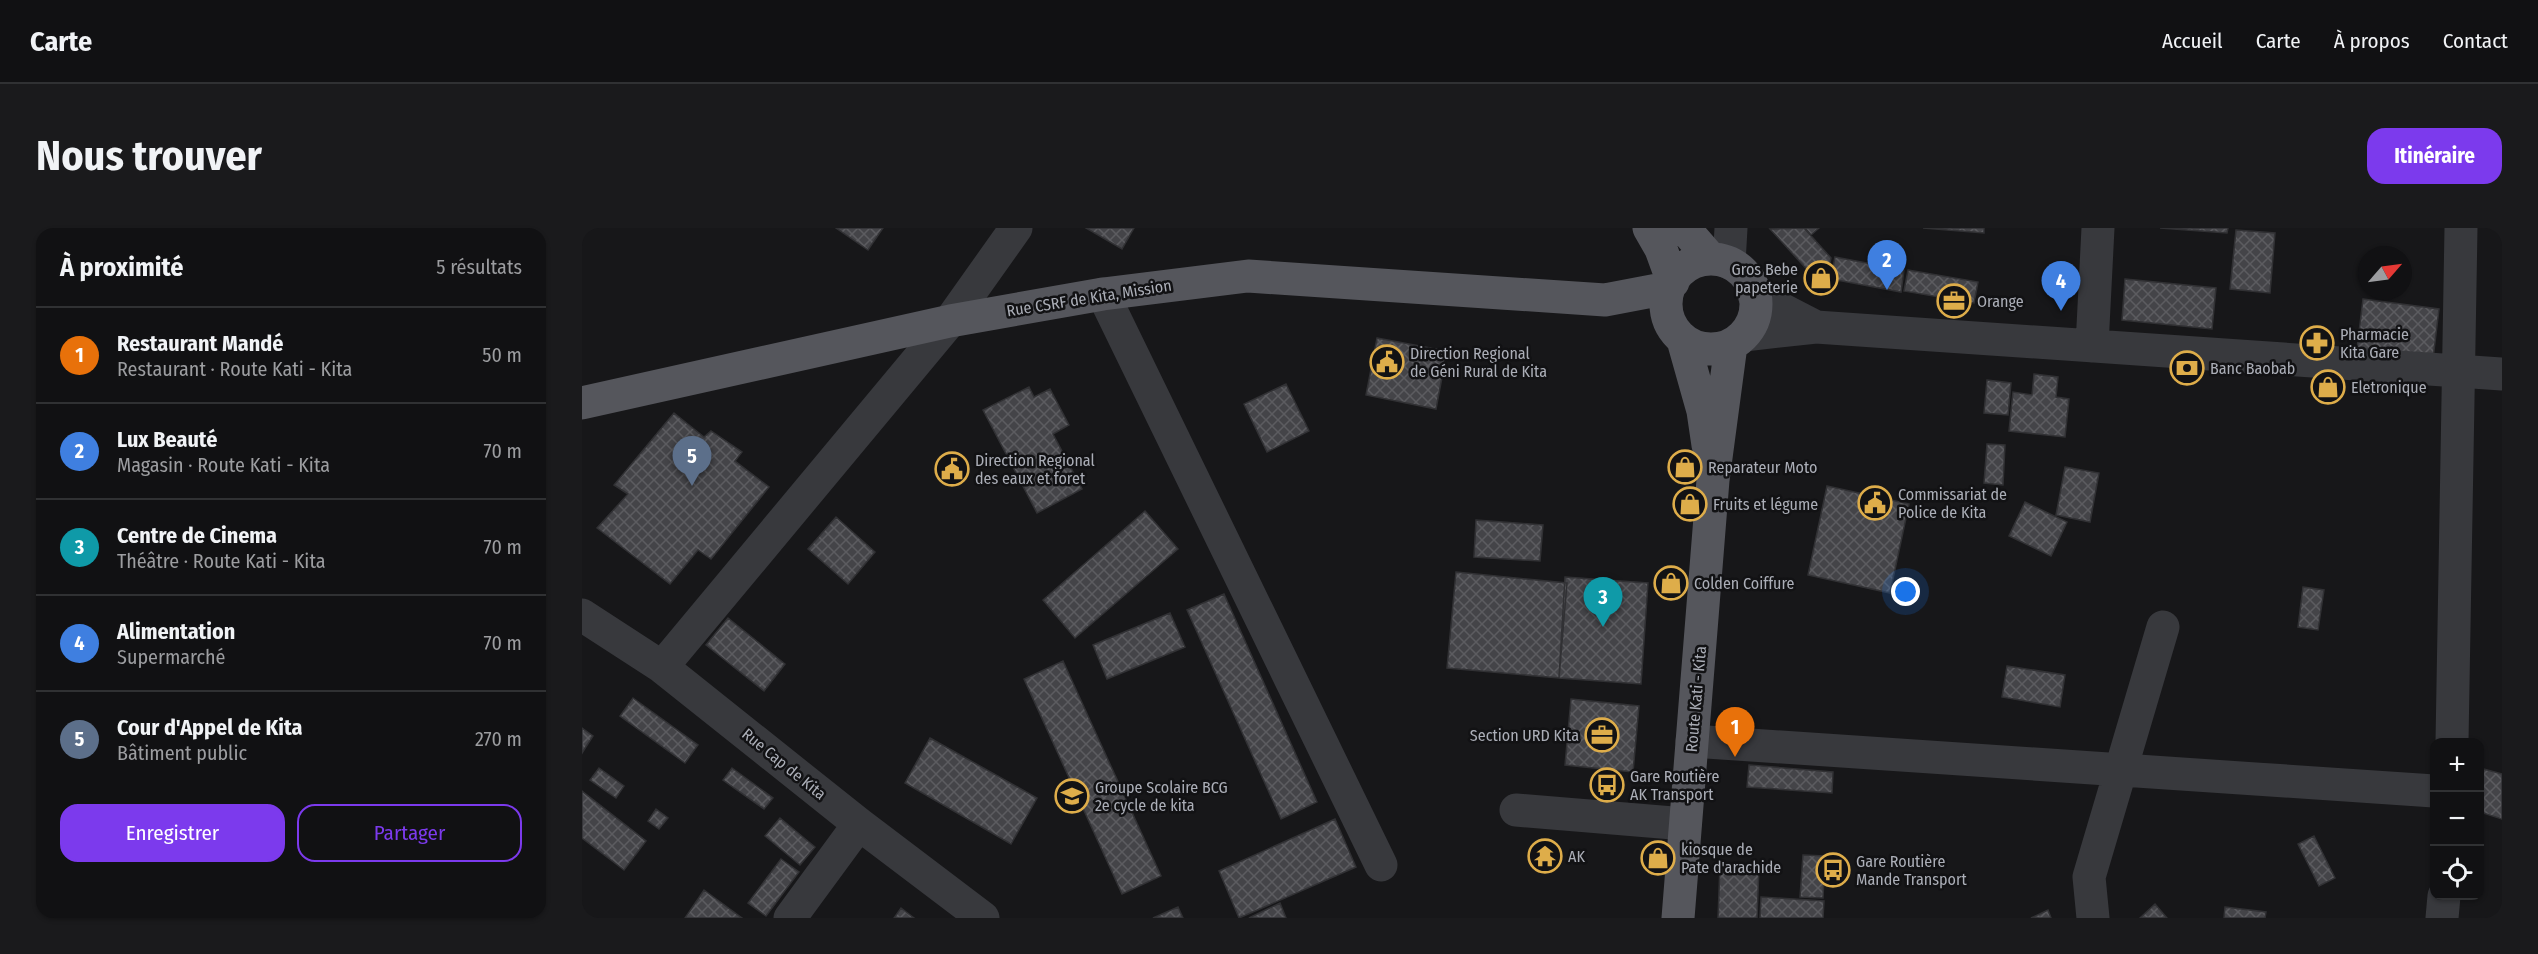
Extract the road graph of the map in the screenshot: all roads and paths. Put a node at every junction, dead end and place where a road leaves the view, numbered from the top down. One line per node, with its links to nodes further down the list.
1 (1016, 228): 12 (street)
2 (1649, 228): 8 (main road, Route Kati - Kita)
3 (1684, 228): 7 (main road)
4 (1731, 228): 7 (street)
5 (2098, 228): 16 (street)
6 (2461, 228): 17 (street)
7 (1720, 261): 8 (main road); 10 (main road)
8 (1670, 285): 11 (main road); 14 (main road, Route Kati - Kita)
9 (1103, 294): 11 (main road, Rue CSRF de Kita, Mission); 12 (main road, Rue CSRF de Kita, Mission); 31 (street)
10 (1754, 295): 13 (street); 15 (main road, Route Kati - Kita)
11 (1605, 300): 14 (main road)
12 (951, 321): 19 (main road, Rue CSRF de Kita, Mission); 23 (street)
13 (1816, 327): 15 (street); 16 (street)
14 (1677, 332): 15 (main road); 20 (main road, Route Kati - Kita)
15 (1738, 340): 20 (main road, Route Kati - Kita)
16 (2092, 346): 17 (street)
17 (2460, 371): 18 (street); 24 (street)
18 (2502, 374)
19 (582, 403)
20 (1713, 480): 25 (main road, Route Kati - Kita)
21 (2163, 627): 26 (street)
22 (587, 629): 23 (street, Rue Cap de Kita)
23 (662, 667): 29 (street, Rue Cap de Kita)
24 (2452, 738)
25 (1692, 741): 26 (street); 30 (main road, Route Kati - Kita)
26 (2120, 770): 27 (street); 36 (street)
27 (2430, 791)
28 (1516, 810): 30 (street)
29 (860, 824): 33 (street); 34 (street, Rue Cap de Kita)
30 (1685, 824): 35 (main road, Route Kati - Kita)
31 (1381, 865)
32 (2444, 900): 37 (street)
33 (790, 918)
34 (983, 918)
35 (1678, 918)
36 (2093, 918)
37 (2442, 918)

